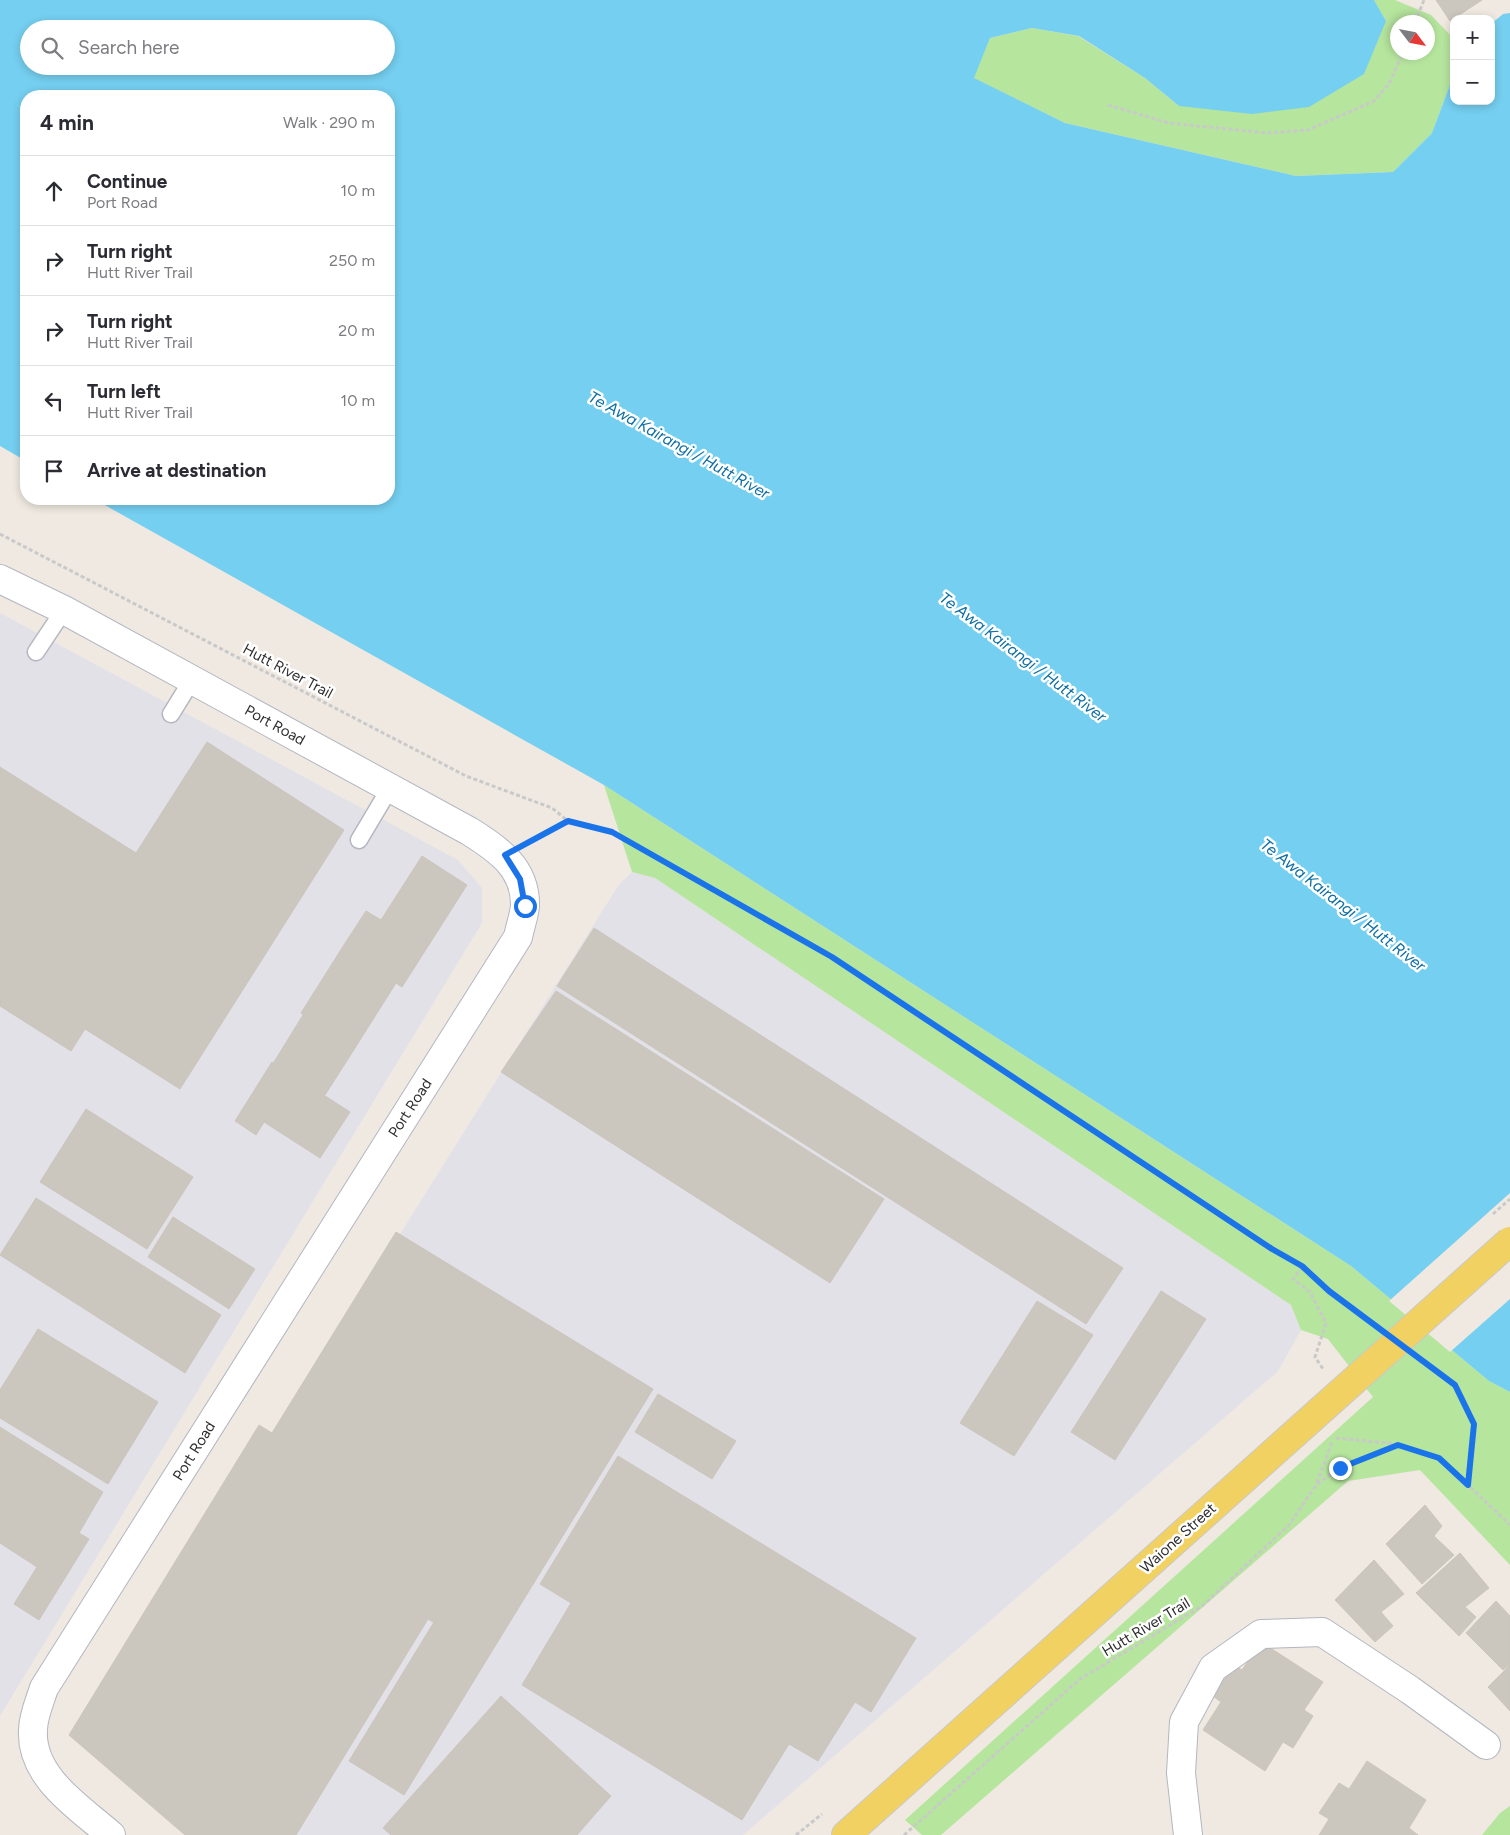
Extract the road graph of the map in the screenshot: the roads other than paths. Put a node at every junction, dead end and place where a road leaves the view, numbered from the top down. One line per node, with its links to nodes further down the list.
1 (0, 579): 2 (street, Port Road)
2 (64, 610): 3 (lane); 4 (street, Port Road)
3 (36, 652)
4 (192, 680): 5 (lane); 6 (street, Port Road)
5 (171, 714)
6 (390, 788): 7 (lane); 10 (street, Port Road)
7 (359, 840)
8 (1510, 1241): 11 (main road, Waione Street, bridge)
9 (1486, 1745): 12 (street)
10 (111, 1835)
11 (846, 1835)
12 (1188, 1835)

